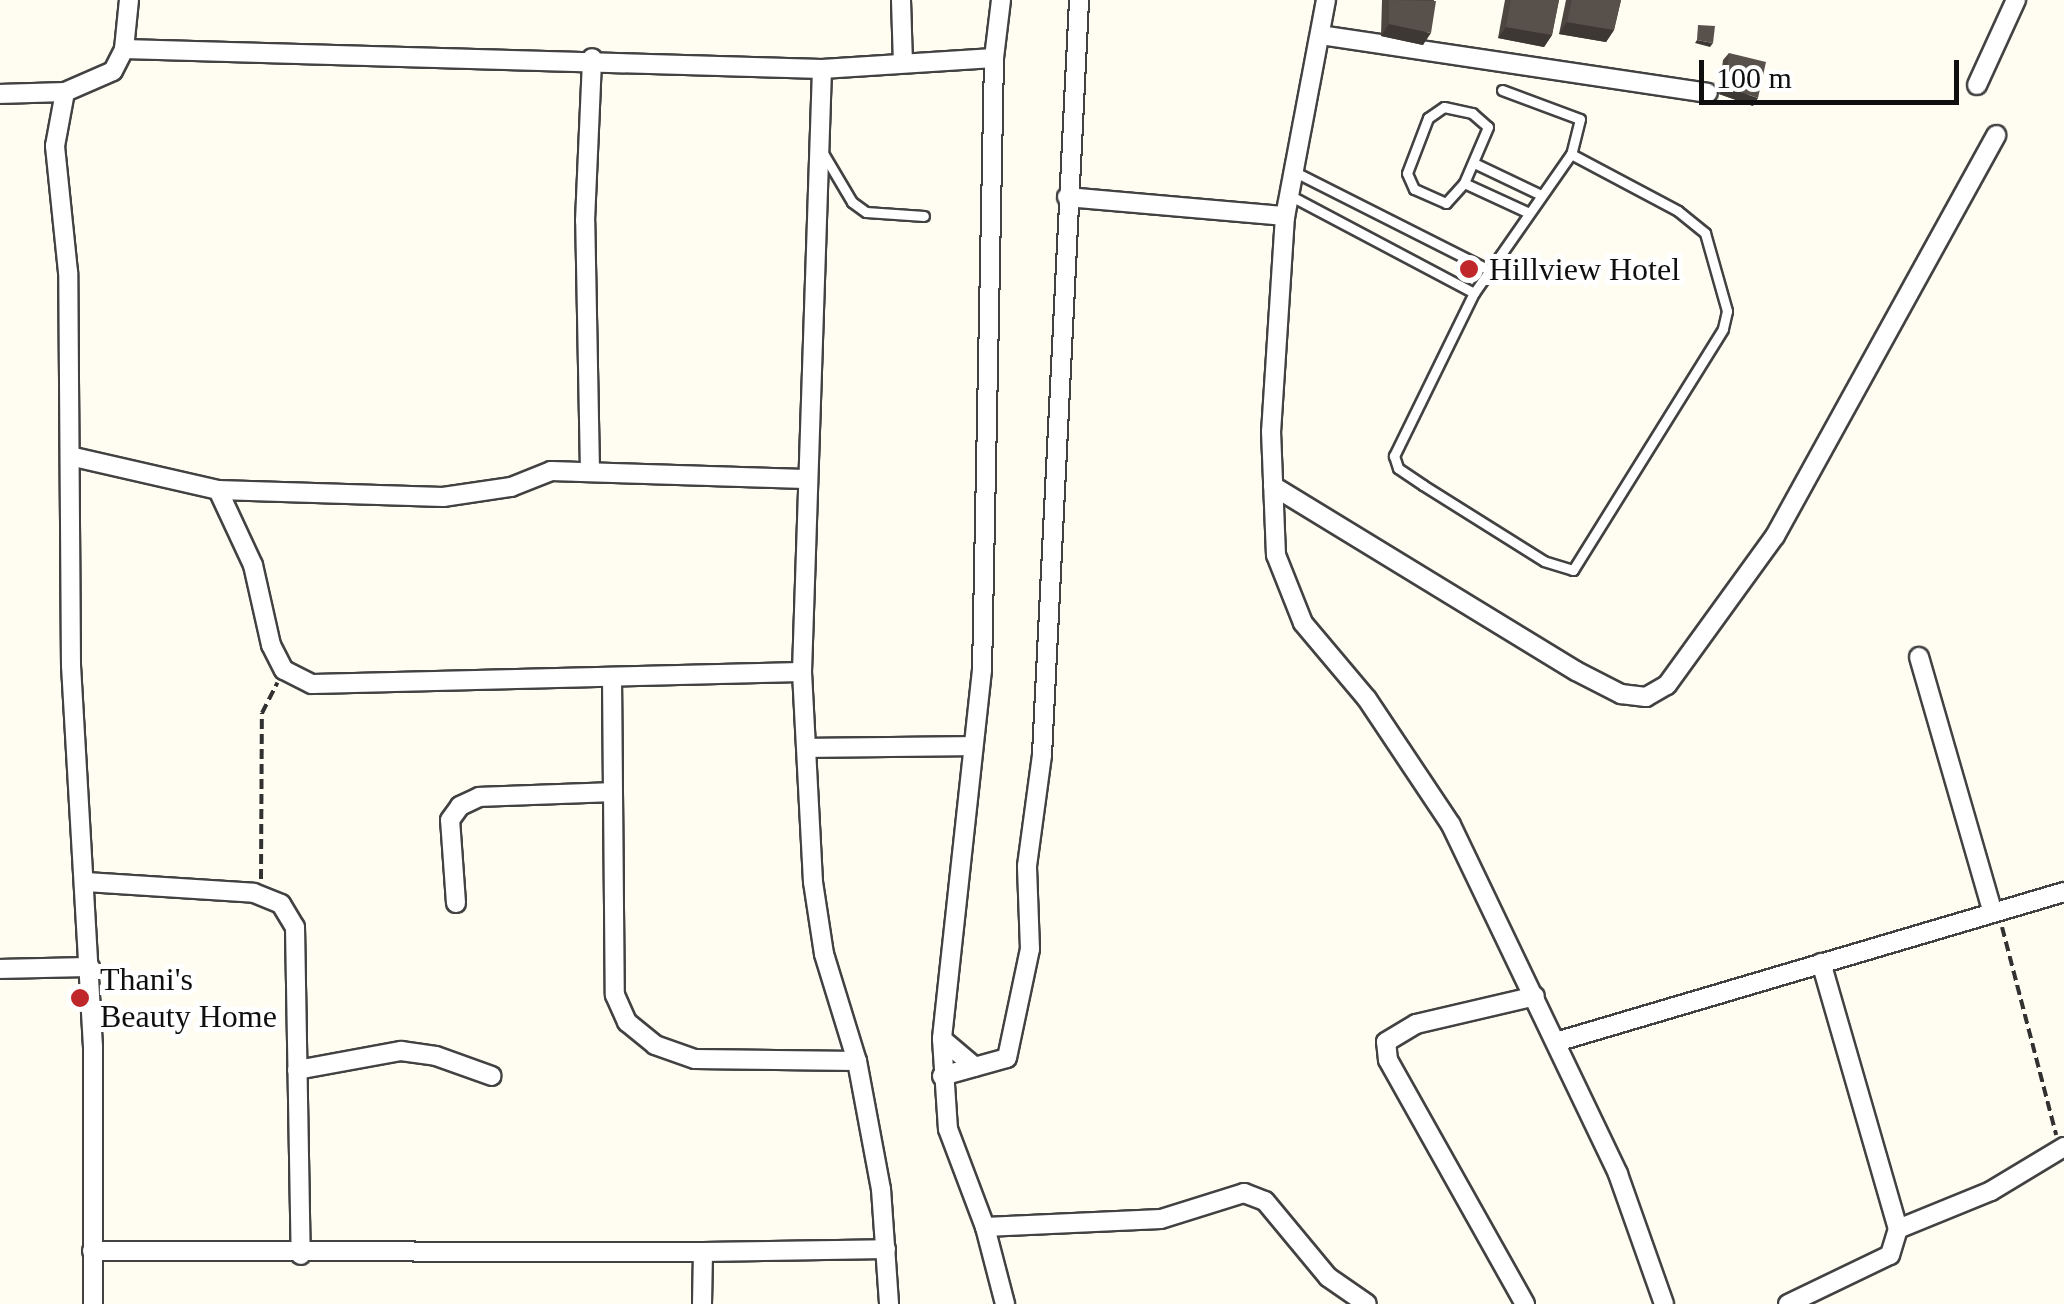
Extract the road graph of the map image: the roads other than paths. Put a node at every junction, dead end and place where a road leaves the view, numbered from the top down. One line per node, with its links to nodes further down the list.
1 (129, 0): 8 (street)
2 (901, 0): 11 (street)
3 (1002, 0): 10 (street)
4 (1079, 0): 25 (street)
5 (1326, 0): 7 (street)
6 (2016, 0): 13 (street)
7 (1320, 34): 16 (street); 22 (street)
8 (124, 49): 9 (street); 15 (street)
9 (592, 58): 12 (street); 33 (street)
10 (994, 58): 11 (street); 40 (street)
11 (902, 63): 12 (street)
12 (822, 69): 19 (street)
13 (1978, 85)
14 (1502, 90): 20 (lane)
15 (65, 92): 17 (street); 32 (street)
16 (1708, 93)
17 (0, 94)
18 (1996, 135): 35 (street)
19 (819, 146): 28 (lane); 34 (street)
20 (1571, 154): 24 (lane); 31 (lane)
21 (1474, 163): 23 (lane); 23 (lane); 24 (lane)
22 (1294, 172): 26 (street); 30 (lane)
23 (1464, 182): 27 (lane)
24 (1539, 194): 27 (lane)
25 (1067, 196): 29 (street); 54 (street)
26 (1292, 196): 29 (street); 31 (lane)
27 (1527, 212): 30 (lane)
28 (924, 216)
29 (1285, 216): 35 (street)
30 (1489, 270): 31 (lane)
31 (1474, 292)
32 (74, 458): 36 (street); 43 (street)
33 (590, 471): 34 (street); 36 (street)
34 (805, 479): 38 (street)
35 (1273, 486): 50 (street)
36 (218, 490): 39 (street)
37 (1919, 657): 46 (street)
38 (802, 672): 39 (street); 41 (street)
39 (612, 676): 42 (street)
40 (972, 746): 41 (street); 51 (street)
41 (808, 748): 53 (street)
42 (613, 792): 45 (street); 53 (street)
43 (86, 882): 48 (street); 55 (street)
44 (2064, 892): 46 (street)
45 (456, 902)
46 (1996, 912): 47 (street)
47 (1821, 963): 52 (street); 60 (street)
48 (90, 967): 49 (street); 62 (street)
49 (0, 968)
50 (1535, 996): 52 (street); 70 (street)
51 (942, 1039): 54 (street); 57 (street)
52 (1556, 1042): 71 (street)
53 (858, 1062): 61 (street)
54 (976, 1067): 57 (street)
55 (297, 1070): 56 (street); 64 (street)
56 (492, 1076)
57 (942, 1076): 59 (street)
58 (2062, 1148): 60 (street)
59 (985, 1226): 68 (street); 69 (street)
60 (1898, 1229): 72 (street)
61 (886, 1249): 63 (street); 67 (street)
62 (92, 1251): 64 (street); 65 (street)
63 (703, 1252): 64 (street); 66 (street)
64 (301, 1255)
65 (93, 1304)
66 (702, 1304)
67 (889, 1304)
68 (1005, 1304)
69 (1367, 1304)
70 (1525, 1304)
71 (1664, 1304)
72 (1788, 1304)

